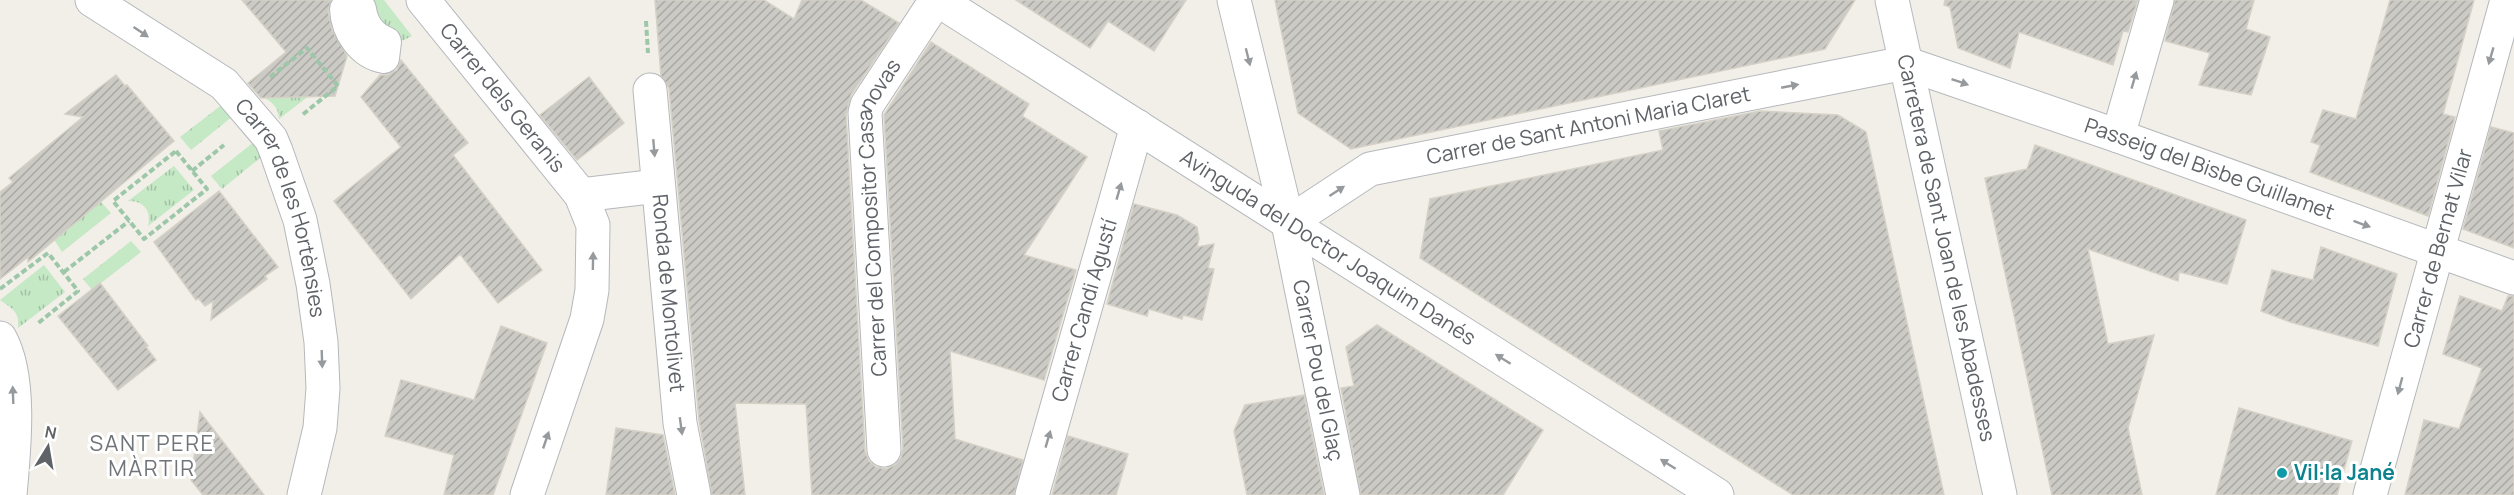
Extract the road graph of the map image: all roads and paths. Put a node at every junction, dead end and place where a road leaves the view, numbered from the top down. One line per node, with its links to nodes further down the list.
1 (92, 0): 28 (street, Carrer de les Hortènsies, one-way to 28)
2 (423, 0): 17 (street, Carrer dels Geranis)
3 (937, 0): 12 (street, Avinguda del Doctor Joaquim Danés); 26 (street, Carrer del Compositor Casanovas)
4 (1234, 0): 19 (street, Carrer Pou del Glaç, one-way to 19)
5 (1892, 0): 9 (street, Carretera de Sant Joan de les Abadesses)
6 (2157, 0): 13 (street, one-way to 6)
7 (2507, 0): 20 (street, Carrer de Bernat Vilar, one-way to 20)
8 (300, 54): 11 (path)
9 (1905, 63): 13 (street, Passeig del Bisbe Guillamet, one-way to 13); 19 (street, Carrer de Sant Antoni Maria Claret, one-way to 9); 34 (street, Carretera de Sant Joan de les Abadesses)
10 (650, 90): 16 (street, Ronda de Montolivet, one-way to 16)
11 (331, 91)
12 (1137, 126): 19 (street, Avinguda del Doctor Joaquim Danés); 31 (street, Carrer Candi Agustí, one-way to 12)
13 (2118, 136): 20 (street, Passeig del Bisbe Guillamet, one-way to 20)
14 (201, 163): 15 (path)
15 (192, 171): 18 (path); 18 (path)
16 (658, 186): 17 (street); 30 (street, Ronda de Montolivet, one-way to 30)
17 (581, 195): 29 (street, Carrer dels Geranis, one-way to 17)
18 (129, 220): 21 (path)
19 (1288, 223): 32 (street, Carrer Pou del Glaç); 33 (street, Avinguda del Doctor Joaquim Danés, one-way to 19)
20 (2437, 251): 22 (street, Passeig del Bisbe Guillamet); 35 (street, Carrer de Bernat Vilar, one-way to 35)
21 (64, 272): 23 (path); 24 (path)
22 (2514, 278)
23 (0, 289)
24 (70, 297)
25 (0, 338): 27 (street, one-way to 25)
26 (884, 450)
27 (10, 495)
28 (304, 495)
29 (527, 495)
30 (694, 495)
31 (1032, 495)
32 (1343, 495)
33 (1717, 495)
34 (2000, 495)
35 (2370, 495)

